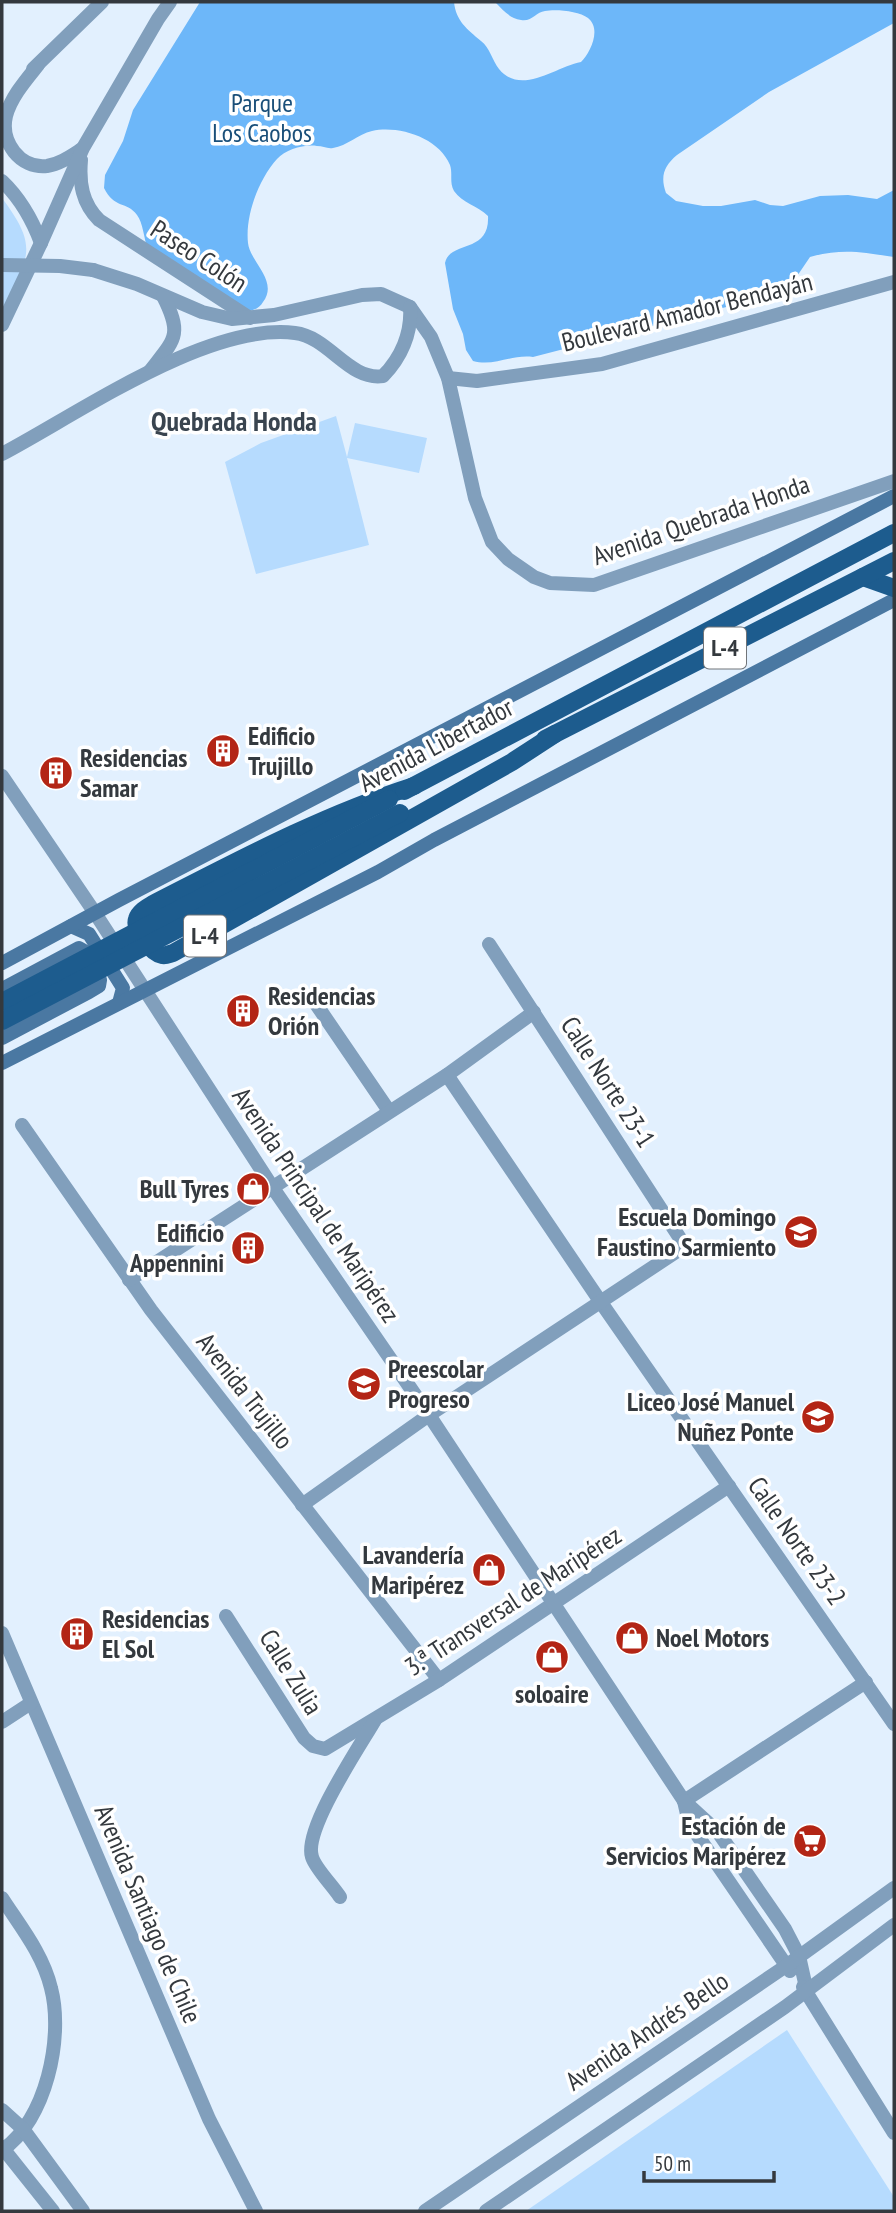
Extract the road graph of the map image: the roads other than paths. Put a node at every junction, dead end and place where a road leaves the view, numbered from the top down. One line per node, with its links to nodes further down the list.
1 (102, 2): 3 (street)
2 (170, 2): 5 (street, Paseo Colón)
3 (38, 65): 4 (street); 5 (street)
4 (2, 99)
5 (83, 148): 7 (street, Paseo Colón); 12 (street, Paseo Colón)
6 (2, 181): 7 (street)
7 (41, 243): 13 (street, Paseo Colón)
8 (2, 265): 10 (street, Paseo Colón, bridge)
9 (894, 282): 15 (street, Boulevard Amador Bendayán)
10 (163, 296): 12 (street, Paseo Colón); 14 (street)
11 (410, 307): 12 (street); 14 (street); 15 (street, Avenida Quebrada Honda)
12 (251, 319)
13 (2, 325)
14 (148, 373): 16 (street)
15 (448, 378): 17 (street, Avenida Quebrada Honda)
16 (2, 454)
17 (894, 481)
18 (894, 496): 28 (main road, Avenida Libertador / L-4)
19 (894, 533): 26 (main road, Avenida Libertador / L-4)
20 (894, 561): 21 (main road, Avenida Libertador / L-4)
21 (863, 577): 22 (main road); 24 (main road, Avenida Libertador / L-4)
22 (894, 588)
23 (894, 600): 33 (main road, L-4)
24 (555, 734): 26 (main road, L-4); 27 (main road, Avenida Libertador / L-4)
25 (2, 776): 28 (street, Avenida Principal de Maripérez)
26 (414, 786): 27 (main road, Avenida Libertador / L-4)
27 (394, 806): 34 (main road, Avenida Libertador / L-4, bridge); 38 (main road, Avenida Libertador / L-4, bridge)
28 (95, 913): 29 (main road, Avenida Libertador / L-4); 33 (street, Avenida Principal de Maripérez)
29 (71, 926): 31 (main road, Avenida Libertador / L-4); 35 (main road)
30 (489, 944): 37 (street, Calle Norte 23-1)
31 (2, 963)
32 (2, 989): 39 (main road)
33 (144, 990): 35 (main road, L-4); 44 (street, Avenida Principal de Maripérez)
34 (2, 1002)
35 (119, 1003): 40 (main road, L-4)
36 (316, 1004): 42 (street)
37 (534, 1012): 41 (street); 46 (street, Calle Norte 23-1)
38 (2, 1021)
39 (2, 1038)
40 (2, 1063)
41 (447, 1075): 42 (street); 46 (street, Calle Norte 23-2)
42 (389, 1111): 44 (street)
43 (22, 1125): 45 (street, Avenida Trujillo)
44 (273, 1188): 45 (street); 47 (street, Avenida Principal de Maripérez)
45 (129, 1280): 49 (street, Avenida Trujillo)
46 (600, 1301): 47 (street); 48 (street, Calle Norte 23-2)
47 (429, 1415): 49 (street); 50 (street, Avenida Principal de Maripérez)
48 (729, 1486): 50 (street, 3.ª Transversal de Maripérez); 54 (street, Calle Norte 23-2)
49 (302, 1505): 53 (street, Avenida Trujillo)
50 (554, 1605): 53 (street, 3.ª Transversal de Maripérez); 60 (street, Avenida Principal de Maripérez)
51 (226, 1615): 59 (street, Calle Zulia)
52 (2, 1633): 55 (street, Avenida Santiago de Chile)
53 (439, 1680): 56 (street, 3.ª Transversal de Maripérez)
54 (866, 1682): 58 (street, Calle Norte 23-2); 60 (street)
55 (31, 1703): 57 (street); 74 (street, Avenida Santiago de Chile)
56 (377, 1718): 59 (street, 3.ª Transversal de Maripérez); 62 (street)
57 (2, 1721)
58 (894, 1724)
59 (320, 1749)
60 (684, 1801): 65 (street, Avenida Principal de Maripérez); 66 (street, Avenida Principal de Maripérez)
61 (894, 1888): 65 (street, Avenida Andrés Bello)
62 (340, 1897)
63 (2, 1898): 69 (street)
64 (894, 1925): 67 (street)
65 (799, 1956): 66 (street, Avenida Andrés Bello); 67 (street, Avenida Principal de Maripérez)
66 (786, 1966): 67 (street, Avenida Principal de Maripérez); 75 (street, Avenida Andrés Bello)
67 (807, 1992): 70 (street, Avenida Principal de Maripérez); 76 (street)
68 (2, 2110): 69 (street)
69 (23, 2129): 71 (street); 73 (street)
70 (894, 2133)
71 (3, 2149): 72 (street)
72 (53, 2211)
73 (83, 2211)
74 (256, 2211)
75 (425, 2211)
76 (486, 2211)

